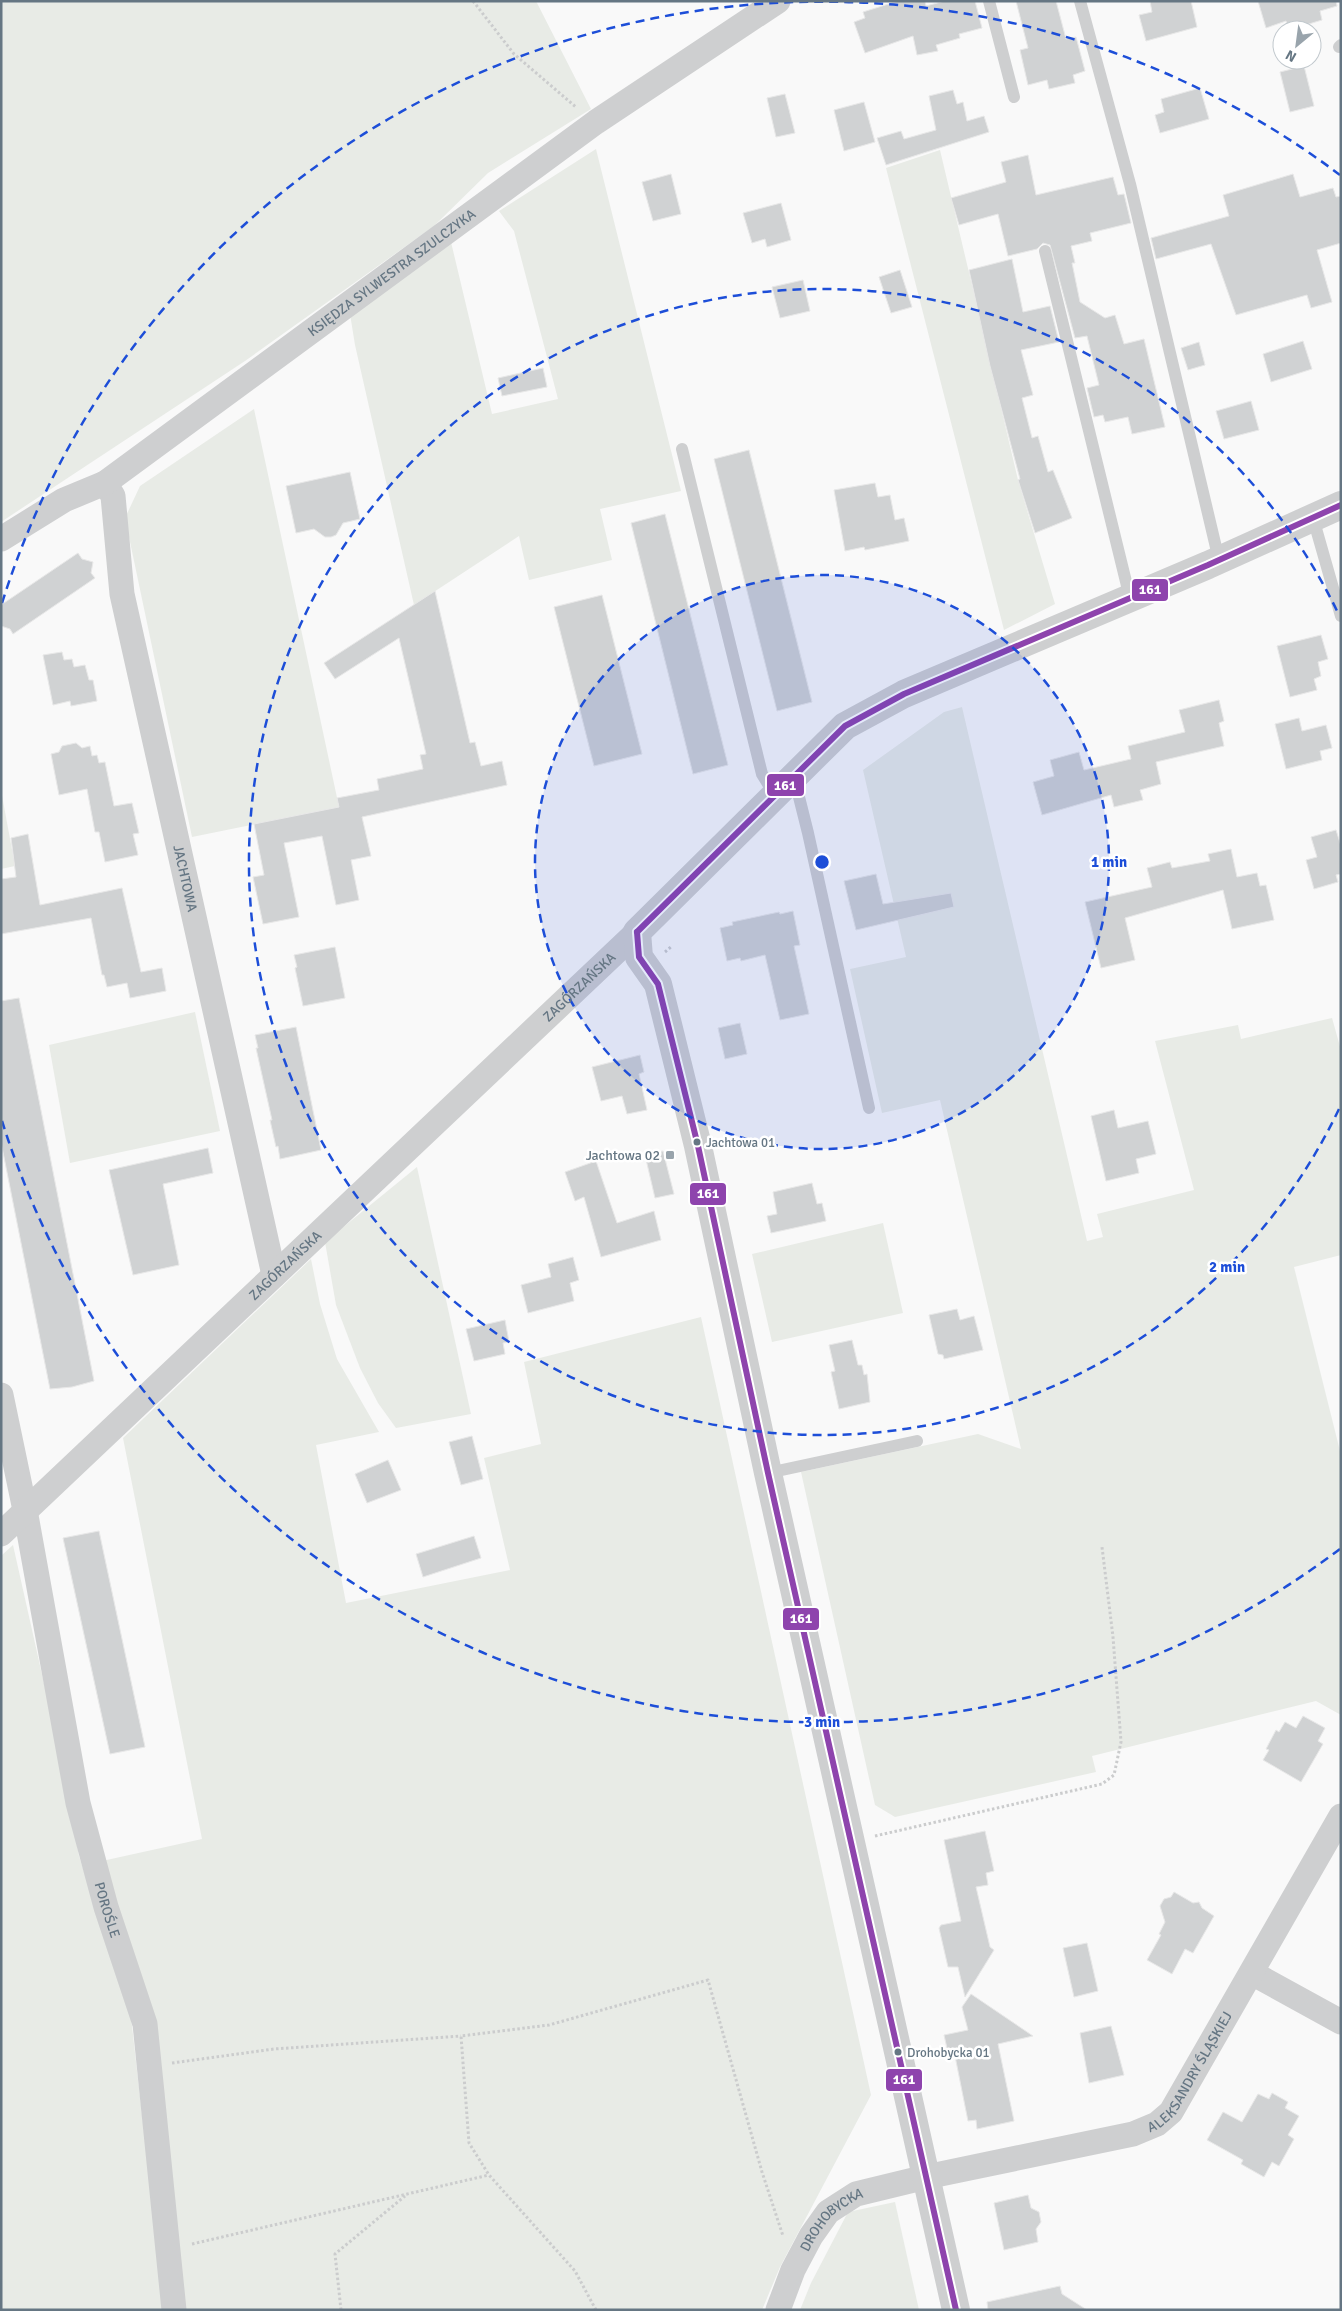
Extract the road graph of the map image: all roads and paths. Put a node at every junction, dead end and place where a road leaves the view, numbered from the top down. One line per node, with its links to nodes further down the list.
1 (473, 1): 6 (path)
2 (778, 1): 6 (street, KSIĘDZA SYLWESTRA SZULCZYKA)
3 (989, 1): 5 (lane)
4 (1080, 1): 13 (lane)
5 (1014, 97)
6 (596, 122): 9 (street, KSIĘDZA SYLWESTRA SZULCZYKA)
7 (1046, 251): 14 (lane)
8 (682, 449): 16 (lane)
9 (105, 483): 12 (street, KSIĘDZA SYLWESTRA SZULCZYKA); 19 (street, JACHTOWA)
10 (1341, 505): 11 (street, ZAGÓRZAŃSKA)
11 (1313, 518): 13 (street, ZAGÓRZAŃSKA); 15 (lane)
12 (1, 539)
13 (1219, 560): 14 (street, ZAGÓRZAŃSKA)
14 (1130, 598): 16 (street, ZAGÓRZAŃSKA)
15 (1341, 616)
16 (785, 786): 17 (street, ZAGÓRZAŃSKA); 18 (lane)
17 (637, 932): 19 (street, ZAGÓRZAŃSKA); 22 (street)
18 (869, 1108)
19 (274, 1275): 23 (street, ZAGÓRZAŃSKA)
20 (1, 1395): 23 (street, POROŚLE)
21 (917, 1441): 22 (lane)
22 (768, 1473): 27 (street)
23 (25, 1510): 24 (street, ZAGÓRZAŃSKA); 31 (street, POROŚLE)
24 (1, 1534)
25 (1102, 1547): 27 (path)
26 (1341, 1816): 28 (street, ALEKSANDRY ŚLĄSKIEJ)
27 (852, 1838): 33 (street)
28 (1252, 1973): 29 (street); 33 (street, ALEKSANDRY ŚLĄSKIEJ)
29 (1341, 2022)
30 (461, 2036): 31 (path); 32 (path); 36 (path)
31 (149, 2066): 35 (street, POROŚLE)
32 (488, 2175): 34 (path); 39 (path)
33 (926, 2177): 36 (street, DROHOBYCKA); 41 (street)
34 (405, 2195): 35 (path); 38 (path)
35 (168, 2250): 37 (street, POROŚLE)
36 (793, 2270): 40 (street, DROHOBYCKA)
37 (174, 2310)
38 (341, 2310)
39 (596, 2310)
40 (778, 2310)
41 (956, 2310)

